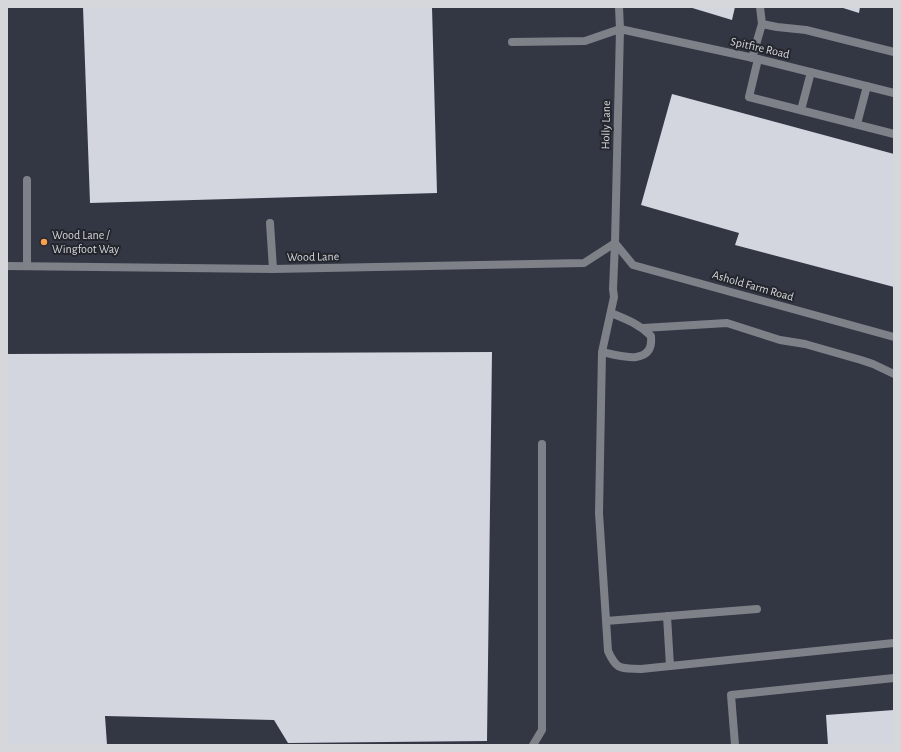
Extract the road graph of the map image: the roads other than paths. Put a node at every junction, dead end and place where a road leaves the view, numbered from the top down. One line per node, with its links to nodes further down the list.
1 (619, 7): 4 (street, Holly Lane)
2 (760, 7): 3 (street)
3 (762, 24): 6 (street); 7 (street)
4 (620, 29): 5 (street); 7 (street, Spitfire Road); 16 (street, Holly Lane)
5 (512, 42)
6 (894, 52)
7 (755, 58): 8 (street, Spitfire Road); 11 (street)
8 (811, 72): 9 (street, Spitfire Road); 11 (street)
9 (867, 86): 10 (street, Spitfire Road); 12 (street)
10 (894, 93)
11 (801, 110): 12 (street)
12 (857, 124): 13 (street)
13 (894, 134)
14 (27, 180): 18 (street)
15 (270, 223): 19 (street)
16 (615, 243): 19 (street, Wood Lane); 20 (street, Holly Lane); 22 (street, Ashold Farm Road)
17 (7, 266): 18 (street, Wood Lane)
18 (27, 266): 19 (street, Wood Lane)
19 (273, 270)
20 (611, 313): 21 (street); 23 (street, Holly Lane)
21 (644, 328): 23 (street); 24 (street)
22 (894, 337)
23 (602, 352): 28 (street, Holly Lane)
24 (894, 374)
25 (542, 444): 32 (street)
26 (758, 609): 27 (street)
27 (666, 616): 28 (street); 30 (street)
28 (606, 621): 30 (street, Holly Lane)
29 (894, 643): 30 (street, Holly Lane)
30 (670, 666)
31 (894, 678): 33 (street)
32 (533, 745)
33 (735, 745)

